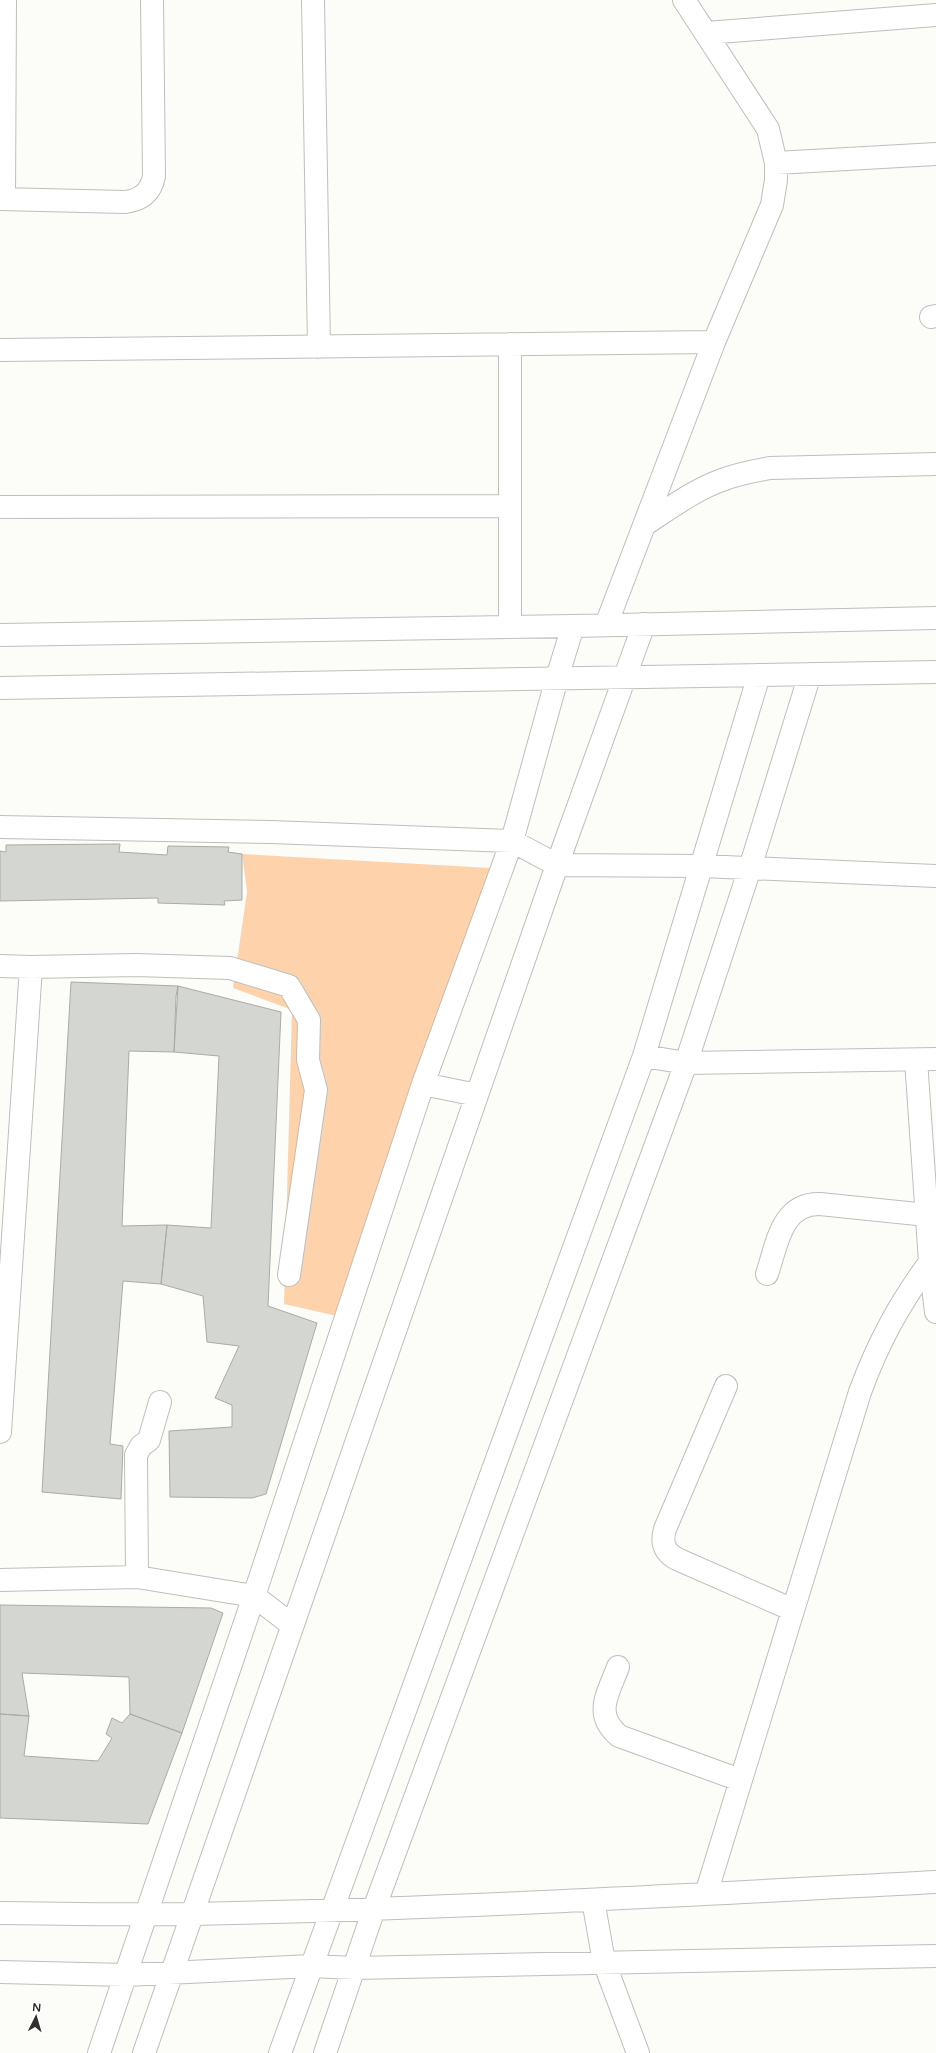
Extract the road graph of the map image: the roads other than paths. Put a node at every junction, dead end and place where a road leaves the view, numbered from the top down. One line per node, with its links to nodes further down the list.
1 (5, 0): 9 (street)
2 (152, 0): 9 (street)
3 (313, 0): 12 (street)
4 (684, 0): 6 (street)
5 (936, 15): 6 (street)
6 (706, 32): 8 (street)
7 (936, 154): 8 (street)
8 (776, 163): 10 (street)
9 (2, 199)
10 (714, 342): 11 (street); 17 (street)
11 (510, 344): 12 (street); 15 (street)
12 (319, 347): 13 (street)
13 (0, 350)
14 (936, 464): 17 (street)
15 (509, 506): 16 (street); 22 (street)
16 (0, 507)
17 (644, 525): 20 (street)
18 (936, 618): 19 (street)
19 (644, 624): 20 (street); 27 (street)
20 (606, 625): 21 (street)
21 (573, 626): 22 (street); 28 (street)
22 (510, 627): 23 (street)
23 (0, 635)
24 (936, 672): 25 (street)
25 (810, 674): 26 (street); 34 (street)
26 (759, 675): 27 (street); 33 (street)
27 (625, 677): 28 (street); 32 (street)
28 (557, 678): 29 (street); 31 (street)
29 (0, 688)
30 (0, 827): 31 (street)
31 (512, 841): 32 (street); 41 (street)
32 (557, 865): 33 (street); 42 (street)
33 (702, 866): 34 (street); 38 (street)
34 (750, 868): 35 (street); 40 (street)
35 (936, 876)
36 (0, 966): 37 (street)
37 (31, 967): 46 (street); 51 (street)
38 (644, 1056): 40 (street); 63 (street)
39 (926, 1059): 40 (street); 43 (street)
40 (686, 1063): 62 (street)
41 (423, 1084): 42 (street); 54 (street)
42 (477, 1095): 56 (street)
43 (931, 1192): 44 (street)
44 (927, 1215): 45 (street); 47 (street)
45 (930, 1262): 48 (street); 55 (street)
46 (289, 1274)
47 (767, 1274)
48 (936, 1312)
49 (726, 1386): 55 (street)
50 (160, 1402): 52 (street)
51 (0, 1432)
52 (137, 1577): 53 (street); 54 (street)
53 (0, 1580)
54 (254, 1596): 56 (street); 65 (street)
55 (793, 1610): 58 (street)
56 (292, 1625): 66 (street)
57 (618, 1667): 58 (street)
58 (740, 1780): 60 (street)
59 (936, 1882): 60 (street)
60 (706, 1894): 61 (street)
61 (592, 1900): 62 (street); 68 (street)
62 (374, 1909): 63 (street); 70 (street)
63 (333, 1910): 66 (street); 69 (street)
64 (0, 1913): 65 (street)
65 (145, 1914): 66 (street); 73 (street)
66 (192, 1914): 72 (street)
67 (936, 1956): 68 (street)
68 (604, 1962): 70 (street); 78 (street)
69 (311, 1966): 70 (street); 72 (street); 76 (street)
70 (355, 1968): 77 (street)
71 (0, 1972): 73 (street)
72 (171, 1973): 73 (street); 75 (street)
73 (126, 1975): 74 (street)
74 (99, 2053)
75 (144, 2053)
76 (280, 2053)
77 (325, 2053)
78 (638, 2053)

